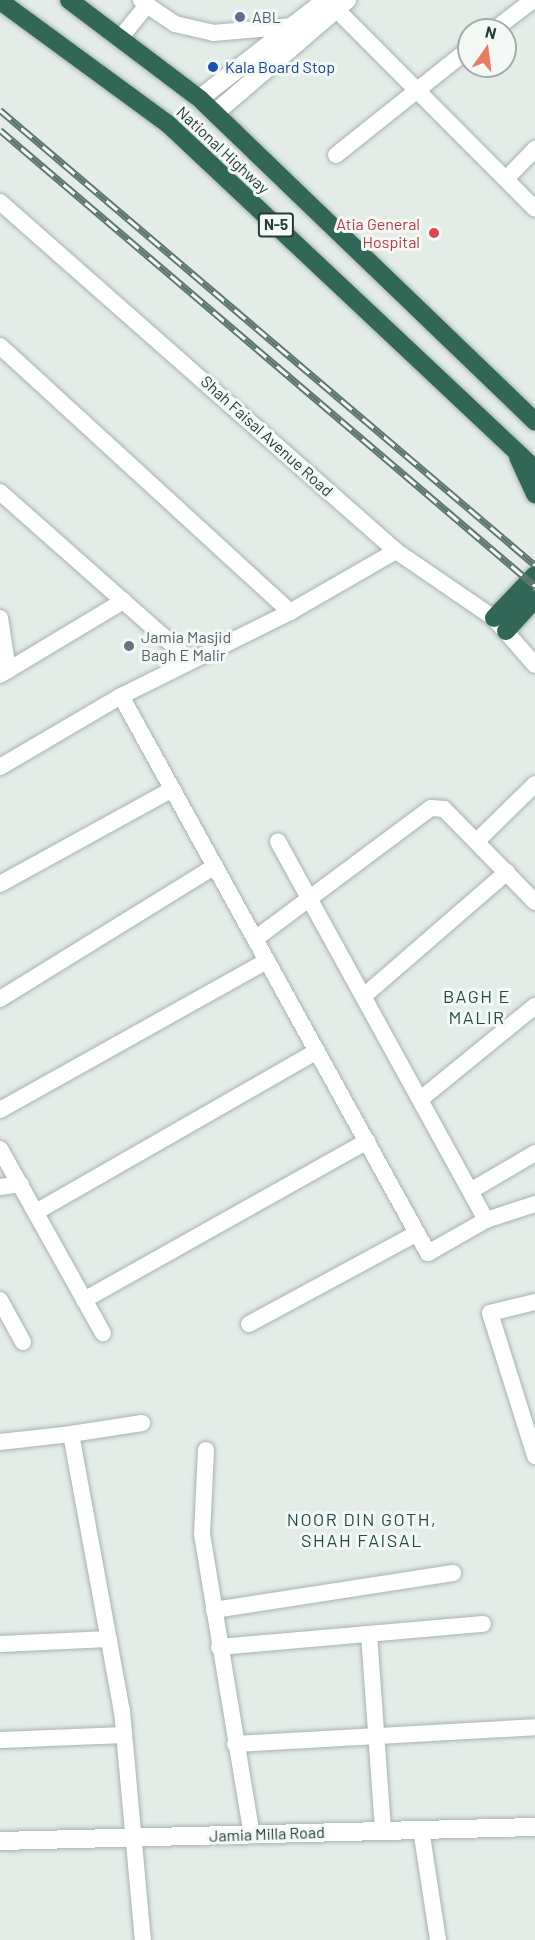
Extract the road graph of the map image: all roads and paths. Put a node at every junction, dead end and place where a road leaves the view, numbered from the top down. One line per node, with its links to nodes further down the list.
1 (69, 0): 8 (highway, National Highway / N-5)
2 (533, 0): 6 (street)
3 (0, 1): 20 (highway, National Highway / N-5)
4 (334, 2): 7 (main road); 10 (street); 12 (main road)
5 (144, 3): 7 (street); 8 (street)
6 (510, 18)
7 (294, 26): 11 (main road)
8 (121, 38): 11 (highway, National Highway / N-5)
9 (457, 58): 10 (street)
10 (417, 89): 14 (street); 15 (street)
11 (199, 99): 12 (highway, National Highway / N-5)
12 (215, 113): 19 (highway, National Highway / N-5)
13 (535, 149): 15 (street)
14 (336, 155)
15 (506, 179): 17 (street)
16 (0, 202): 24 (street, Shah Faisal Avenue Road)
17 (535, 209)
18 (0, 346): 28 (street)
19 (535, 421)
20 (514, 449): 21 (highway, National Highway / N-5); 23 (highway)
21 (535, 469)
22 (0, 492): 27 (street)
23 (535, 494)
24 (396, 551): 28 (street); 30 (street, Shah Faisal Avenue Road)
25 (535, 575): 30 (highway)
26 (535, 599): 30 (highway)
27 (123, 601): 31 (street); 33 (street)
28 (290, 612): 31 (street)
29 (0, 618): 33 (street)
30 (500, 624): 32 (street, Shah Faisal Avenue Road)
31 (191, 661): 34 (street)
32 (535, 665)
33 (4, 673)
34 (121, 696): 35 (street); 37 (street)
35 (0, 767)
36 (535, 784): 38 (street)
37 (173, 789): 40 (street); 42 (street)
38 (477, 841): 41 (street); 43 (street)
39 (278, 842): 43 (street)
40 (215, 866): 45 (street); 48 (street)
41 (507, 872): 44 (street); 47 (street)
42 (0, 885)
43 (309, 896): 45 (street); 47 (street)
44 (535, 902)
45 (255, 939): 46 (street)
46 (267, 961): 50 (street); 52 (street)
47 (365, 995): 51 (street)
48 (0, 999)
49 (535, 1006): 51 (street)
50 (317, 1051): 53 (street); 60 (street)
51 (422, 1098): 58 (street)
52 (0, 1110)
53 (366, 1141): 62 (street); 64 (street)
54 (0, 1149): 56 (street)
55 (535, 1153): 58 (street)
56 (21, 1184): 57 (street); 60 (street)
57 (0, 1187)
58 (472, 1190): 61 (street)
59 (535, 1204): 61 (street)
60 (36, 1212): 64 (street)
61 (486, 1220): 62 (street)
62 (417, 1233): 66 (street)
63 (0, 1300): 68 (street)
64 (84, 1300): 67 (street)
65 (535, 1302): 73 (street)
66 (249, 1324)
67 (103, 1333)
68 (22, 1342)
69 (142, 1423): 70 (street)
70 (71, 1434): 71 (street); 78 (street)
71 (0, 1442)
72 (206, 1450): 75 (street)
73 (535, 1456)
74 (453, 1573): 75 (street)
75 (214, 1610): 80 (street)
76 (483, 1624): 77 (street)
77 (369, 1634): 80 (street); 83 (street)
78 (109, 1639): 79 (street); 82 (street)
79 (0, 1644)
80 (219, 1647): 85 (street)
81 (535, 1727): 83 (street)
82 (124, 1735): 84 (street); 90 (street)
83 (378, 1736): 85 (street); 88 (street)
84 (0, 1740)
85 (235, 1744): 89 (street)
86 (535, 1827): 87 (main road, Jamia Milla Road)
87 (421, 1829): 88 (main road, Jamia Milla Road); 93 (street)
88 (382, 1830): 89 (main road, Jamia Milla Road)
89 (252, 1835): 90 (main road, Jamia Milla Road)
90 (130, 1837): 91 (main road, Jamia Milla Road); 92 (street)
91 (0, 1841)
92 (143, 1940)
93 (438, 1940)

